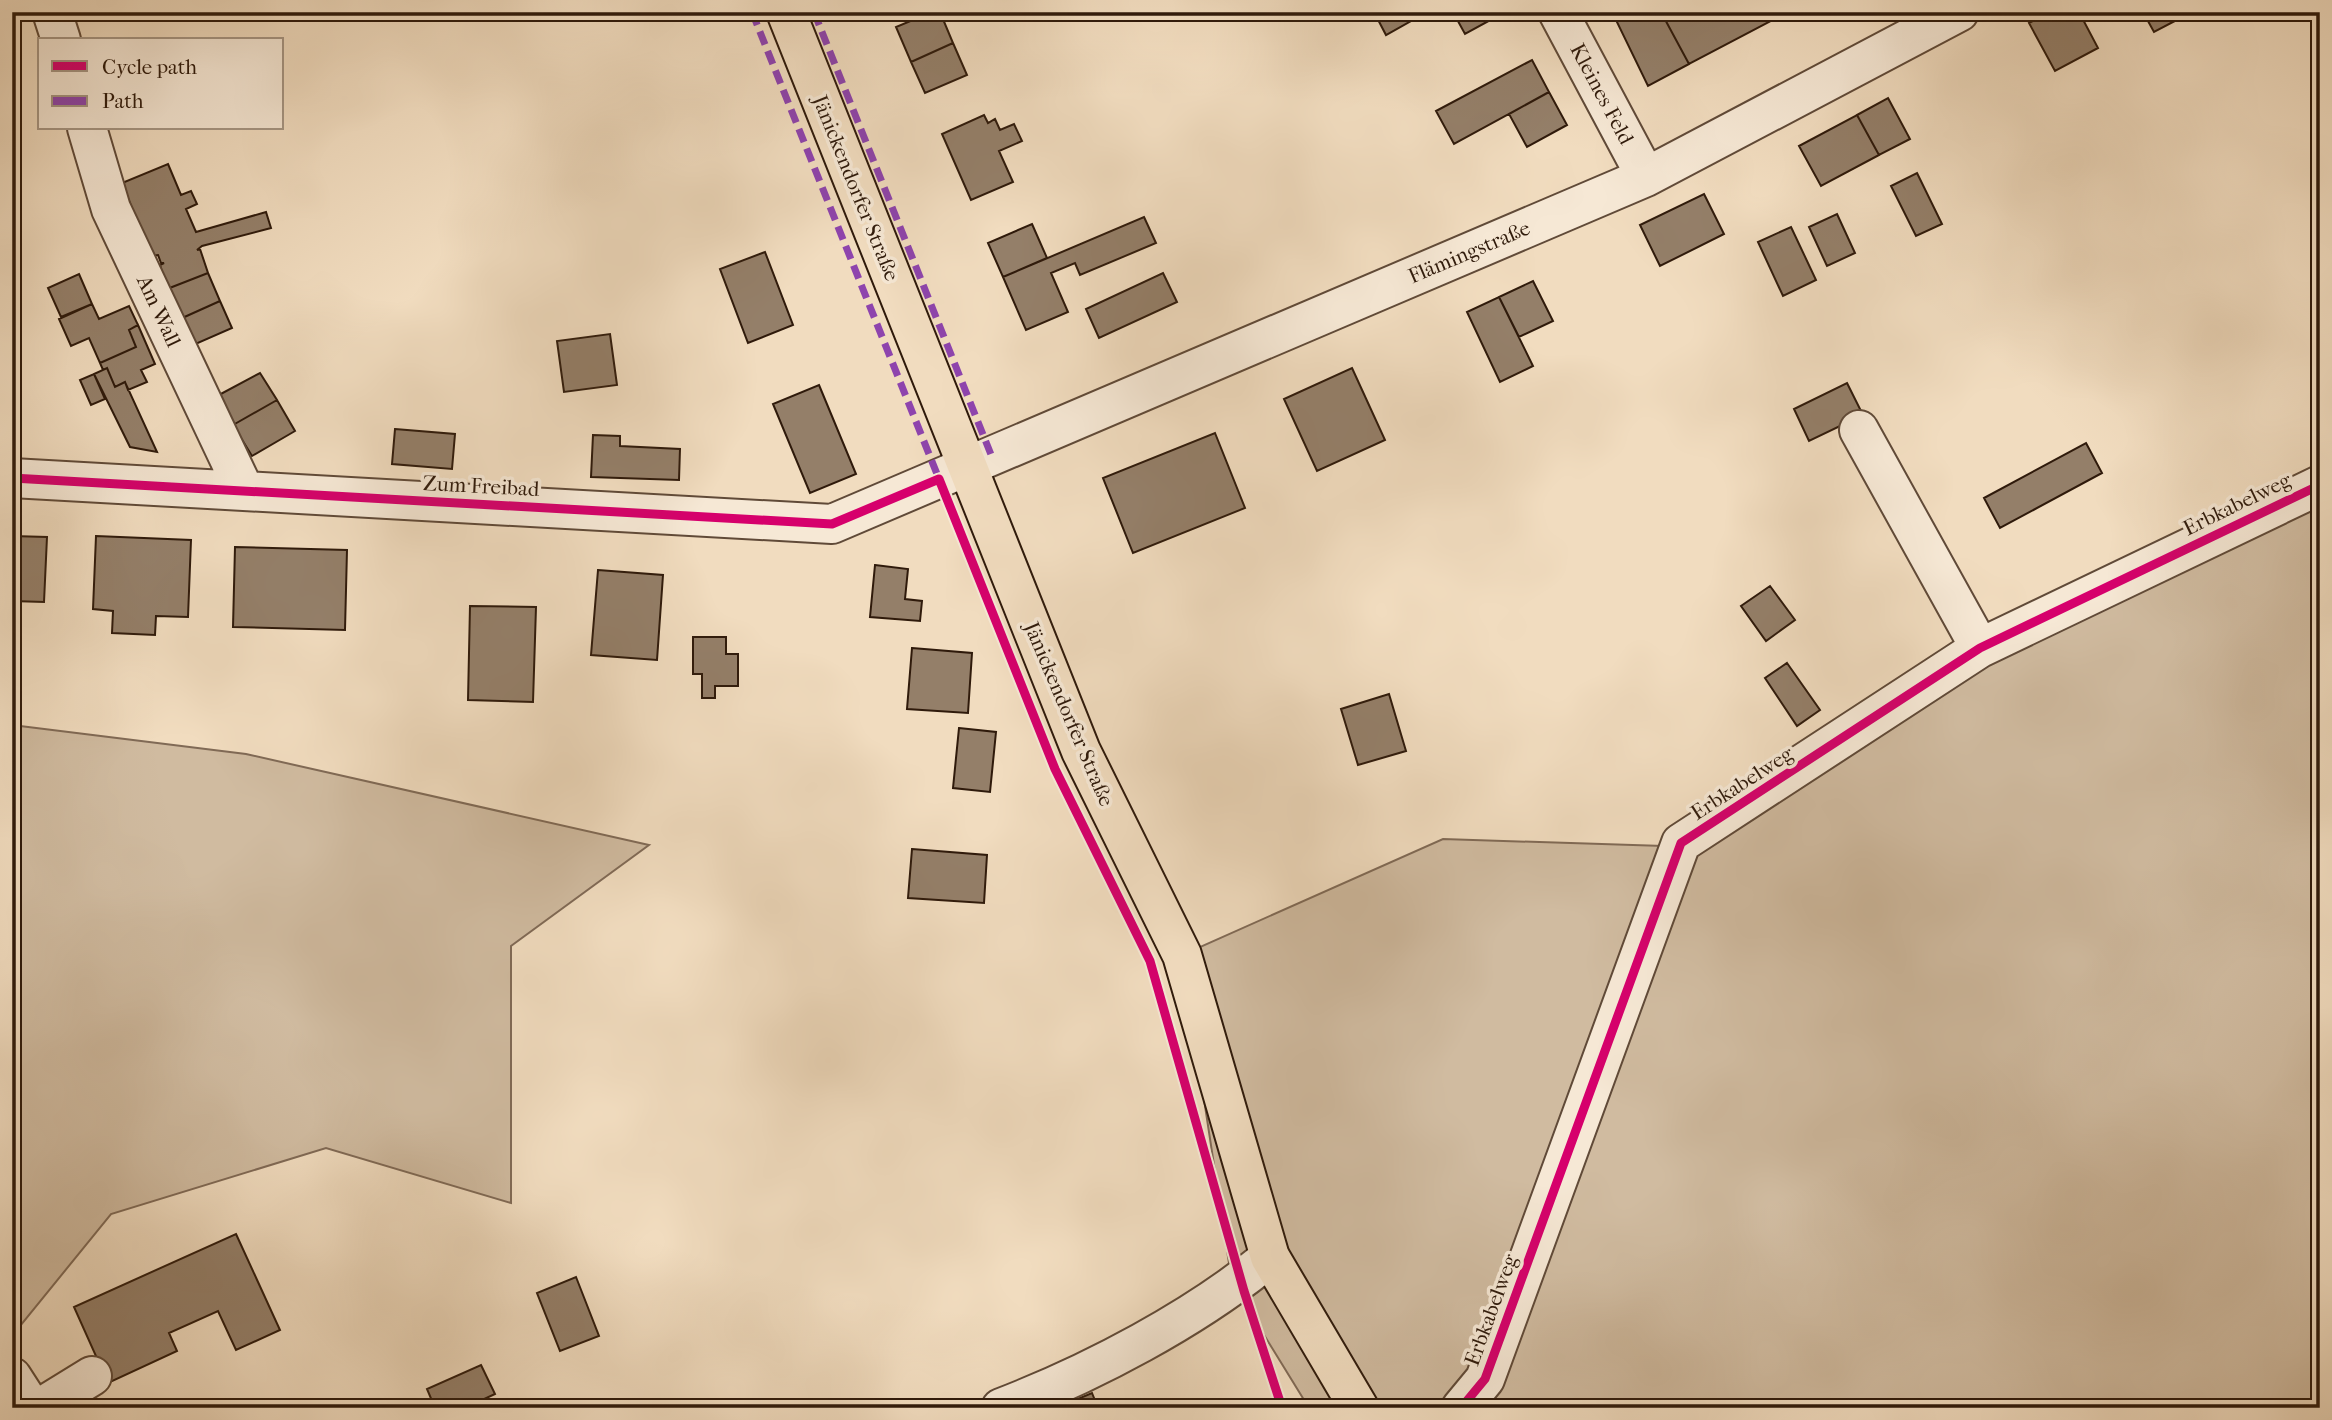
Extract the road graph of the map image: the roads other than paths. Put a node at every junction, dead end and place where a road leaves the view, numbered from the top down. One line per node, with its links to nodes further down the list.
1 (52, 12): 5 (street)
2 (786, 12): 9 (main road, Jänickendorfer Straße)
3 (1558, 12): 7 (street, Kleines Feld)
4 (1959, 12): 7 (street, Flämingstraße)
5 (60, 38)
6 (88, 130): 12 (street, Am Wall)
7 (1646, 177): 9 (street, Flämingstraße)
8 (1858, 430): 13 (street)
9 (967, 467): 12 (street, Zum Freibad); 14 (main road, Jänickendorfer Straße)
10 (12, 478): 12 (street, Zum Freibad)
11 (2320, 485): 13 (street, Erbkabelweg)
12 (244, 490)
13 (1980, 648): 21 (street, Erbkabelweg)
14 (1270, 1257): 19 (street); 20 (main road, Jänickendorfer Straße)
15 (92, 1376): 18 (street)
16 (12, 1377): 17 (street)
17 (32, 1408)
18 (40, 1408)
19 (1001, 1408)
20 (1359, 1408)
21 (1461, 1408)

